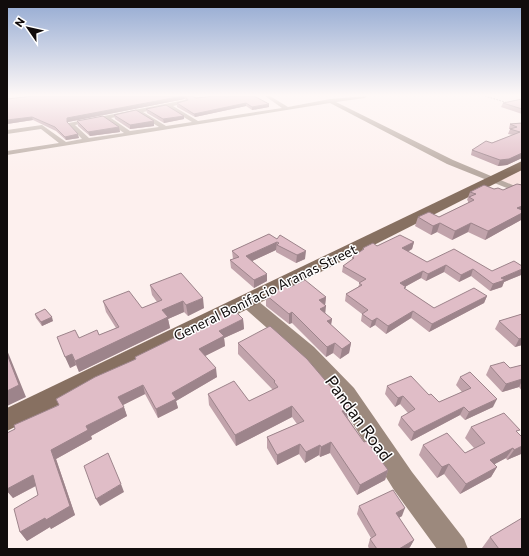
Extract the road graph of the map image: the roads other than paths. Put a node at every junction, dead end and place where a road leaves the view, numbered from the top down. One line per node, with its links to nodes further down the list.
1 (81, 122): 9 (street)
2 (112, 122): 8 (street)
3 (156, 122): 6 (street)
4 (196, 122): 6 (street)
5 (369, 122): 13 (street)
6 (164, 127): 8 (street)
7 (7, 132): 10 (street)
8 (130, 134): 9 (street)
9 (88, 141): 10 (street)
10 (65, 144): 11 (street)
11 (7, 153)
12 (522, 165): 13 (main road, General Bonifacio Aranas Street)
13 (490, 180): 14 (street); 15 (main road, General Bonifacio Aranas Street)
14 (522, 192)
15 (247, 301): 16 (main road, General Bonifacio Aranas Street); 17 (street, Pandan Road)
16 (7, 420)
17 (454, 549)

